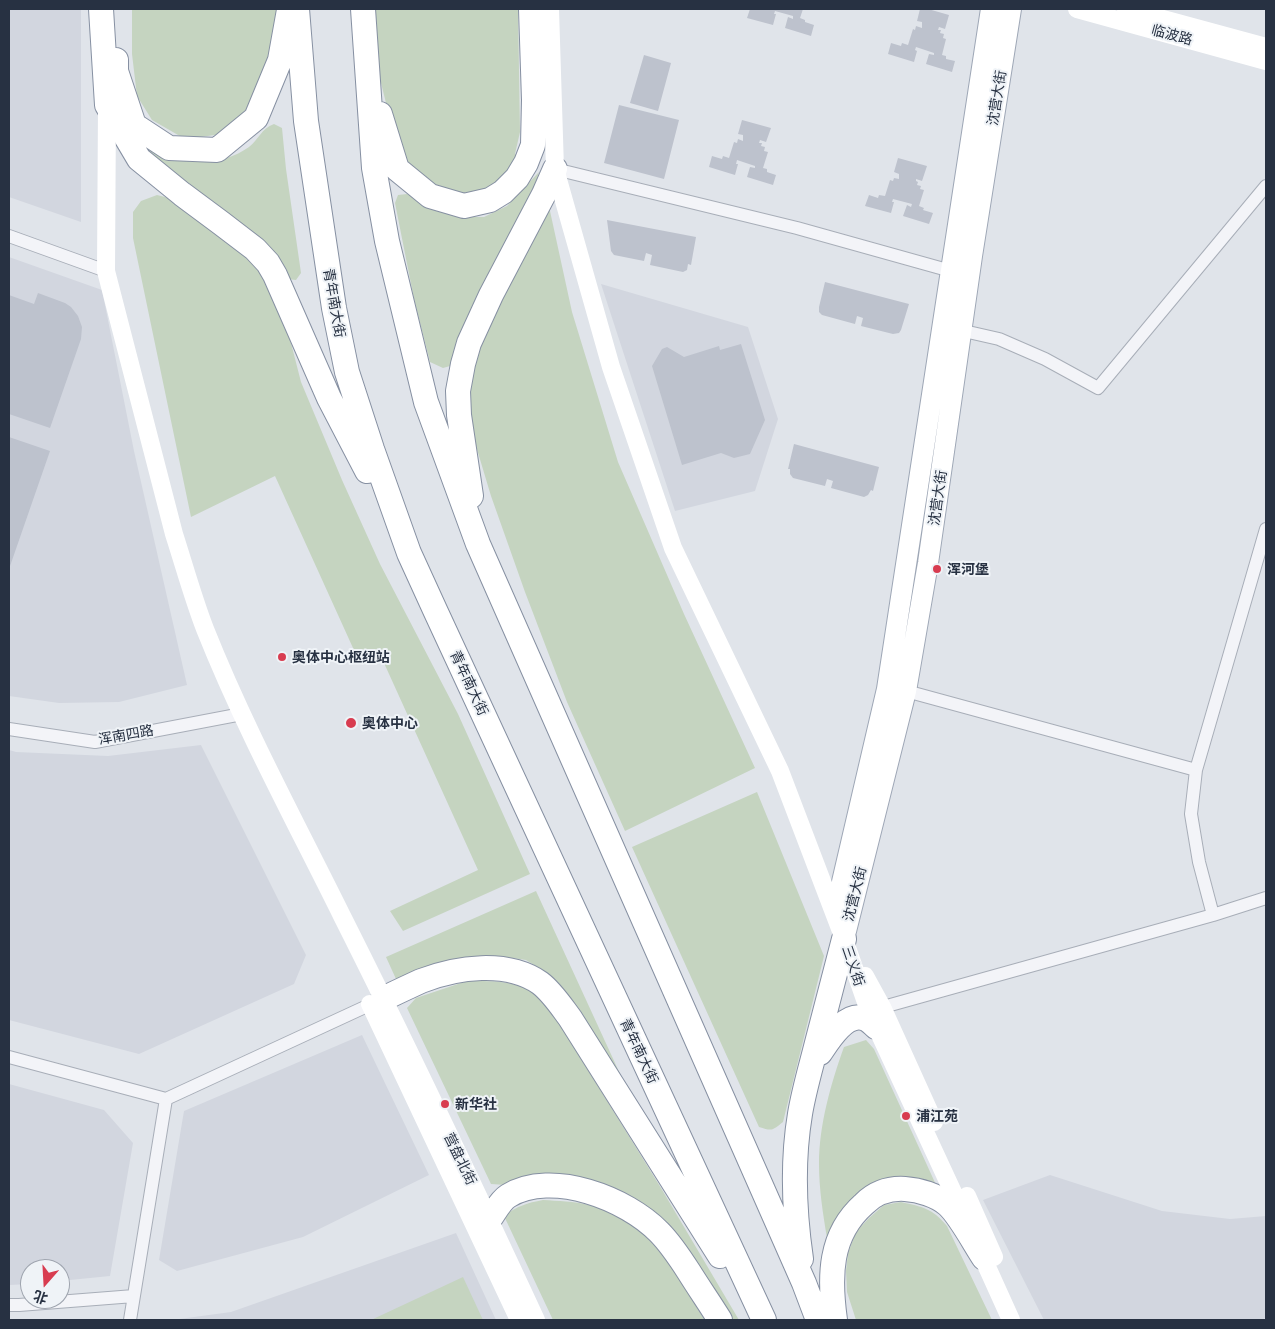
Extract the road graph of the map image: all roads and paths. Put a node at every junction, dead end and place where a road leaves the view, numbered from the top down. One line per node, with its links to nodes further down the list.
1 (101, 9): 15 (highway)
2 (116, 9): 3 (highway)
3 (289, 9)
4 (297, 9): 24 (highway, 青年南大街)
5 (363, 9): 14 (highway)
6 (531, 9): 14 (highway)
7 (550, 9): 16 (street, 三义街)
8 (991, 9): 20 (main road, 沈营大街)
9 (1011, 9): 21 (main road, 沈营大街)
10 (1077, 9): 13 (street, 临波路)
11 (1126, 9): 12 (street)
12 (1266, 47)
13 (1266, 61)
14 (367, 66): 23 (highway)
15 (107, 105): 19 (street); 24 (highway)
16 (555, 169): 20 (street); 23 (highway); 31 (street, 三义街)
17 (1266, 186): 21 (street)
18 (9, 236): 19 (street)
19 (106, 271): 26 (street)
20 (951, 272): 21 (main road, 沈营大街)
21 (952, 328): 25 (main road, 沈营大街)
22 (1266, 529): 28 (street)
23 (478, 544): 39 (highway)
24 (409, 553): 46 (highway, 青年南大街)
25 (896, 690): 28 (street); 31 (main road, 沈营大街)
26 (242, 714): 27 (street, 浑南四路); 32 (street)
27 (9, 729)
28 (1196, 770): 30 (street)
29 (1266, 898): 30 (street)
30 (1213, 915): 33 (street)
31 (844, 939): 33 (street, 三义街); 35 (highway)
32 (377, 1001): 36 (street); 37 (street, 营盘北街); 43 (street, 营盘北街); 46 (highway)
33 (876, 1015): 35 (highway); 38 (street, 三义街); 50 (street, 三义街)
34 (9, 1057): 36 (street)
35 (811, 1065): 39 (highway)
36 (166, 1099): 40 (street)
37 (490, 1220): 44 (street, 营盘北街); 45 (highway)
38 (984, 1258): 48 (highway); 49 (street, 三义街)
39 (804, 1283): 47 (highway)
40 (134, 1296): 41 (street); 42 (street)
41 (9, 1305)
42 (130, 1320)
43 (519, 1320)
44 (536, 1320)
45 (720, 1320)
46 (762, 1320)
47 (818, 1320)
48 (835, 1320)
49 (1011, 1320)
50 (1021, 1320)

